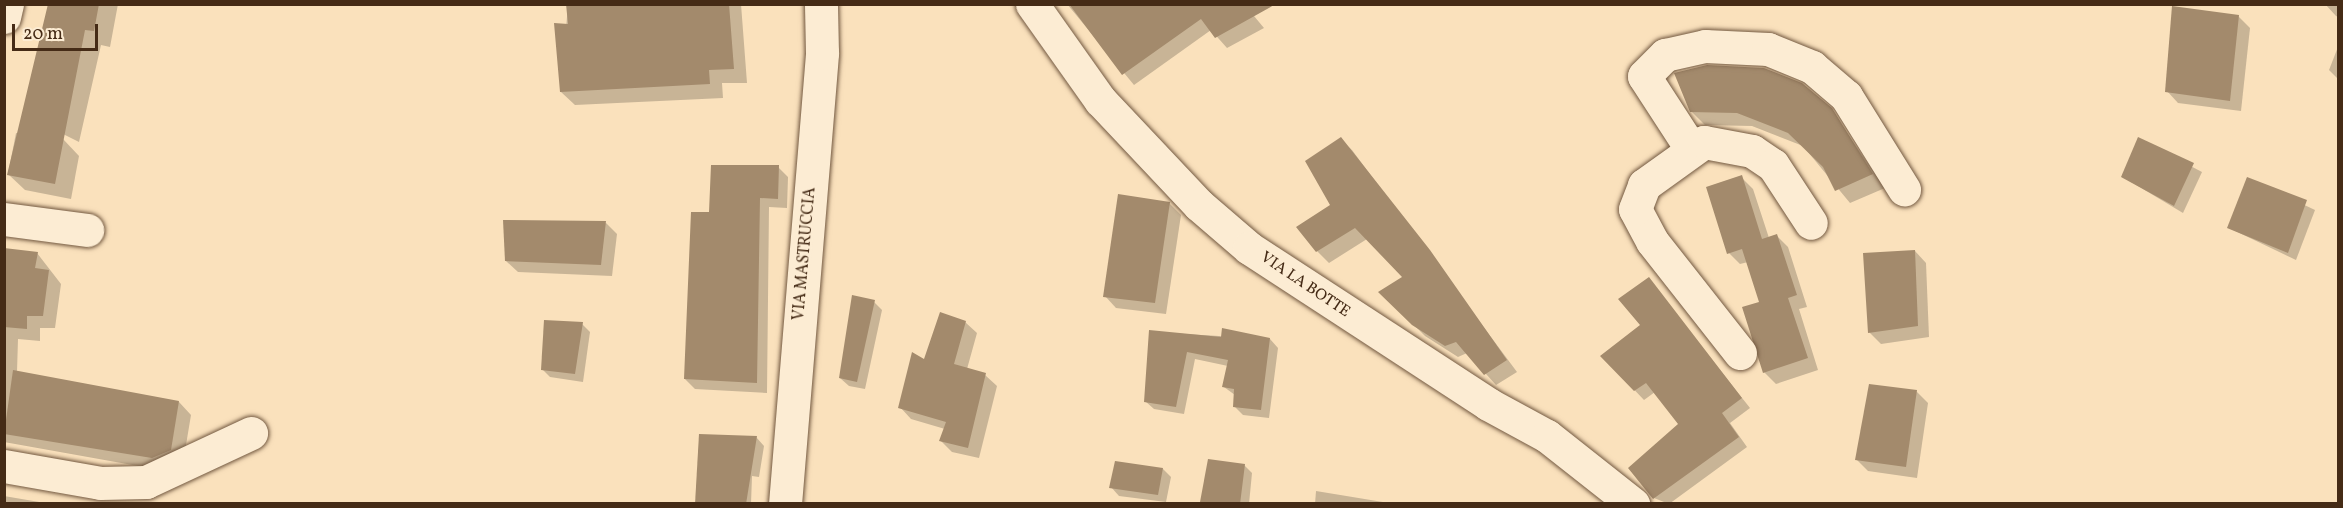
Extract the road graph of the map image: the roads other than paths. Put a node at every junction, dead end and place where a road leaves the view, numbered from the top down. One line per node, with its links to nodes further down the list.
1 (7, 4): 4 (street)
2 (821, 4): 13 (street, VIA MASTRUCCIA)
3 (1032, 4): 14 (street, VIA LA BOTTE)
4 (4, 17)
5 (1692, 150): 6 (street); 8 (street); 10 (street)
6 (1905, 189)
7 (4, 219): 9 (street)
8 (1811, 223)
9 (87, 230)
10 (1740, 353)
11 (251, 433): 12 (street)
12 (4, 466)
13 (785, 504)
14 (1633, 504)

